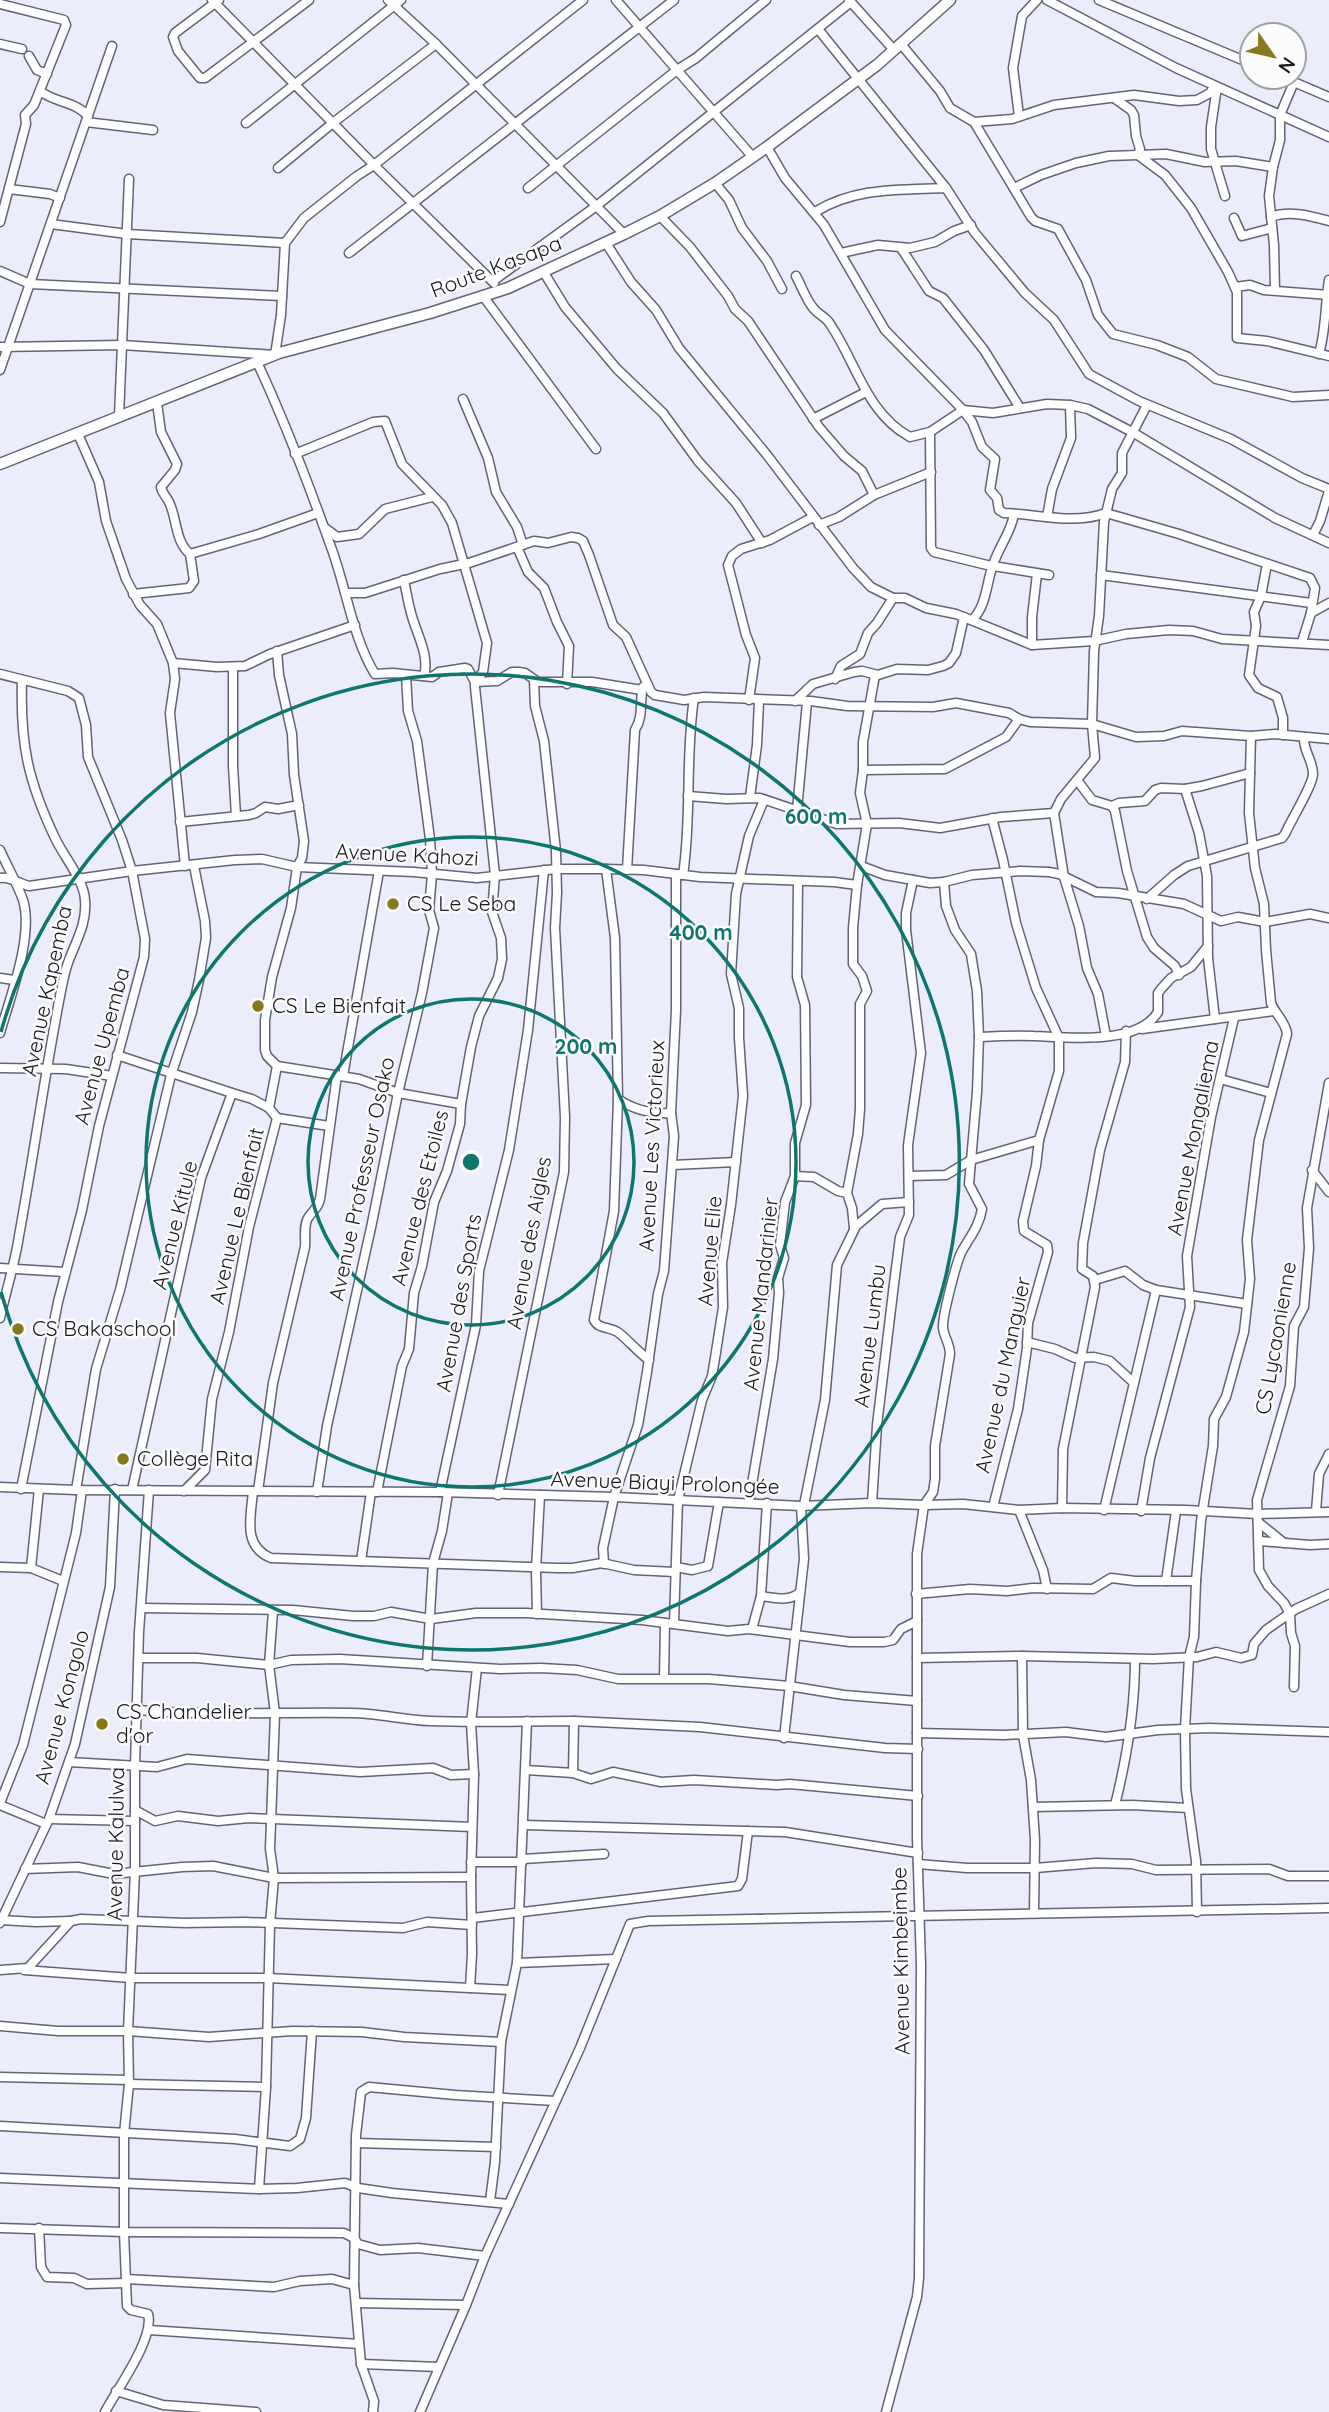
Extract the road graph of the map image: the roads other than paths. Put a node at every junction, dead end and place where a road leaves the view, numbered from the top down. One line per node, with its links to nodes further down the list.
1 (309, 0): 16 (street)
2 (583, 0): 28 (street)
3 (616, 0): 14 (street)
4 (674, 0): 14 (street)
5 (766, 0): 24 (street)
6 (950, 0): 20 (main road, Route Kasapa)
7 (1047, 0): 29 (street)
8 (1099, 0): 23 (street)
9 (215, 1): 16 (street); 16 (street)
10 (850, 1): 15 (street); 20 (street)
11 (1035, 1): 37 (street)
12 (394, 2): 18 (street); 27 (street)
13 (0, 4): 25 (street)
14 (641, 27): 24 (street); 42 (street)
15 (818, 29): 26 (street); 35 (street)
16 (254, 41): 27 (street)
17 (0, 44): 21 (street)
18 (436, 44): 28 (street); 40 (street)
19 (112, 47): 38 (street)
20 (897, 47): 26 (main road, Route Kasapa); 41 (street)
21 (22, 49)
22 (29, 56): 25 (street)
23 (1238, 58)
24 (677, 70): 35 (street); 50 (street)
25 (47, 74): 31 (street)
26 (857, 80): 45 (main road, Route Kasapa); 56 (street)
27 (295, 83): 39 (street); 40 (street)
28 (475, 84): 42 (street); 49 (street)
29 (1215, 87): 34 (street); 36 (street); 48 (street)
30 (1308, 88): 33 (street)
31 (40, 91): 38 (street); 58 (street)
32 (1290, 91): 36 (street)
33 (1329, 97)
34 (1114, 98): 37 (street); 47 (street)
35 (715, 113): 46 (street); 62 (street)
36 (1280, 115): 44 (street); 51 (street)
37 (1019, 116): 41 (street)
38 (87, 119): 43 (street); 60 (street)
39 (246, 122)
40 (334, 122): 49 (street); 52 (street)
41 (974, 122): 57 (street)
42 (516, 124): 50 (street); 61 (street)
43 (153, 131)
44 (1329, 137)
45 (766, 147): 46 (main road, Route Kasapa); 63 (street)
46 (751, 155): 54 (main road, Route Kasapa)
47 (1138, 155): 48 (street); 57 (street); 85 (street)
48 (1216, 163): 51 (street); 59 (street)
49 (374, 165): 61 (street); 74 (street)
50 (555, 166): 55 (street); 62 (street)
51 (1273, 167): 65 (street)
52 (278, 168)
53 (129, 179): 72 (street)
54 (715, 183): 64 (main road, Route Kasapa); 87 (street)
55 (528, 188)
56 (946, 188): 63 (street); 70 (street)
57 (1014, 188): 100 (street)
58 (9, 189): 60 (street); 68 (street)
59 (1225, 196)
60 (60, 198): 69 (street)
61 (415, 204): 77 (street); 83 (street)
62 (595, 207): 73 (street); 83 (street)
63 (815, 212): 78 (street)
64 (660, 216): 73 (main road, Route Kasapa); 109 (street)
65 (1271, 217): 67 (street); 71 (street)
66 (1234, 218): 71 (street)
67 (1329, 221)
68 (0, 222)
69 (51, 225): 72 (street); 84 (street)
70 (971, 225): 76 (street); 104 (street)
71 (1272, 228): 89 (street)
72 (127, 234): 74 (street); 86 (street)
73 (624, 234): 75 (main road, Route Kasapa)
74 (285, 243): 91 (street)
75 (606, 243): 80 (main road, Route Kasapa); 124 (street)
76 (901, 248): 78 (street); 105 (street)
77 (349, 253)
78 (841, 253): 106 (street)
79 (0, 271): 84 (street)
80 (543, 271): 88 (main road, Route Kasapa); 129 (street)
81 (796, 276): 99 (street)
82 (1329, 280): 90 (street)
83 (493, 281): 88 (street)
84 (30, 284): 86 (street); 94 (street)
85 (1234, 286): 89 (street); 96 (street)
86 (124, 289): 91 (street); 93 (street)
87 (782, 289)
88 (500, 290): 92 (main road, Route Kasapa)
89 (1275, 290): 90 (street)
90 (1328, 295): 96 (street)
91 (282, 296): 95 (street)
92 (483, 296): 95 (main road, Route Kasapa); 114 (street)
93 (122, 345): 94 (street); 95 (street); 108 (street)
94 (4, 346): 98 (street)
95 (275, 355): 97 (main road, Route Kasapa)
96 (1324, 355)
97 (257, 362): 102 (main road, Route Kasapa); 115 (street)
98 (0, 370)
99 (866, 392): 109 (street); 111 (street)
100 (1329, 395)
101 (463, 398): 131 (street)
102 (157, 403): 108 (main road, Route Kasapa); 132 (street)
103 (1070, 405): 105 (street); 113 (street); 125 (street)
104 (1147, 405): 113 (street); 118 (street)
105 (1020, 408): 107 (street)
106 (963, 410): 107 (street); 110 (street); 111 (street)
107 (993, 413): 110 (street)
108 (119, 416): 112 (main road, Route Kasapa)
109 (813, 419): 119 (street)
110 (972, 422): 123 (street)
111 (930, 432): 117 (street)
112 (78, 433): 116 (main road, Route Kasapa); 141 (street)
113 (1134, 433): 122 (street); 128 (street)
114 (596, 449)
115 (295, 454): 120 (street); 121 (street)
116 (0, 464)
117 (931, 472): 119 (street); 135 (street)
118 (1329, 490): 128 (street)
119 (874, 495): 126 (street)
120 (432, 496): 127 (street); 133 (street)
121 (318, 513): 127 (street); 132 (street)
122 (1106, 513): 125 (street); 134 (street); 138 (street)
123 (1014, 514): 125 (street); 135 (street)
124 (813, 517): 126 (street); 129 (street)
125 (1047, 517)
126 (819, 525): 143 (street)
127 (323, 527): 140 (street)
128 (1312, 535): 130 (street)
129 (762, 543): 168 (street)
130 (1329, 543)
131 (520, 546): 133 (street); 163 (street); 165 (street)
132 (190, 554): 141 (street)
133 (465, 564): 139 (street); 164 (street)
134 (1267, 564): 142 (street); 145 (street)
135 (993, 565): 136 (street); 146 (street)
136 (1037, 574): 137 (street); 151 (street)
137 (1049, 575)
138 (1101, 575): 142 (street); 149 (street)
139 (404, 580): 140 (street); 159 (street)
140 (346, 593): 147 (street)
141 (133, 594): 154 (street)
142 (1261, 596): 145 (street); 148 (street)
143 (893, 598): 146 (street); 160 (street)
144 (1329, 603): 145 (street)
145 (1311, 608): 150 (street)
146 (968, 619): 151 (street); 157 (street)
147 (355, 625): 153 (street); 158 (street)
148 (1253, 640): 149 (street); 150 (street); 174 (street)
149 (1094, 641): 151 (street); 173 (street)
150 (1302, 642): 152 (street)
151 (1032, 645)
152 (1329, 645)
153 (276, 651): 155 (street); 185 (street)
154 (173, 663): 155 (street); 191 (street)
155 (233, 668): 189 (street)
156 (0, 674): 161 (street, Avenue Upemba)
157 (875, 674): 160 (street); 171 (street)
158 (406, 675): 159 (street); 206 (street, Avenue Professeur Osako)
159 (424, 677): 164 (street)
160 (835, 679): 169 (street)
161 (22, 680): 203 (street, Avenue Upemba); 211 (street, Avenue Kapemba)
162 (534, 680): 164 (street); 165 (street); 199 (street, Avenue des Aigles)
163 (645, 680): 166 (street); 167 (street)
164 (475, 682): 208 (street, Avenue des Etoiles)
165 (567, 684): 166 (street)
166 (642, 690): 202 (street)
167 (694, 698): 168 (street); 182 (street, Avenue Les Victorieux)
168 (754, 700): 169 (street); 183 (street)
169 (795, 701): 170 (street)
170 (807, 702): 171 (street); 187 (street)
171 (870, 705): 172 (street); 178 (street)
172 (1019, 719): 173 (street); 178 (street)
173 (1092, 724): 175 (street); 180 (street)
174 (1283, 735): 175 (street); 176 (street)
175 (1251, 736): 179 (street)
176 (1304, 737): 177 (street); 193 (street)
177 (1329, 739)
178 (863, 770): 192 (street)
179 (1250, 773): 181 (street); 193 (street)
180 (1077, 780): 186 (street); 188 (street)
181 (1185, 789): 186 (street); 195 (street)
182 (688, 796): 183 (street); 207 (street, Avenue Les Victorieux)
183 (750, 797): 184 (street)
184 (764, 800): 187 (street); 212 (street, Avenue Elie)
185 (299, 805): 189 (street); 198 (street)
186 (1112, 806): 218 (street)
187 (797, 810): 192 (street)
188 (1054, 814): 190 (street); 209 (street)
189 (236, 816): 191 (street)
190 (992, 818): 192 (street); 205 (street, Avenue du Manguier)
191 (180, 822): 196 (street)
192 (867, 824): 197 (street)
193 (1253, 845): 195 (street); 222 (street)
194 (0, 850): 216 (street)
195 (1203, 861): 219 (street); 220 (street)
196 (190, 866): 198 (street, Avenue Kahozi); 203 (street, Avenue Kahozi); 240 (street)
197 (861, 866): 213 (street); 217 (street)
198 (297, 867): 204 (street, Avenue Kahozi); 237 (street)
199 (556, 869): 200 (street, Avenue Kahozi); 201 (street, Avenue Kahozi); 290 (street, Avenue des Aigles)
200 (607, 869): 202 (street, Avenue Kahozi); 248 (street)
201 (544, 870): 208 (street, Avenue Kahozi); 289 (street, Avenue des Sports)
202 (627, 870): 207 (street, Avenue Kahozi)
203 (132, 871): 211 (street, Avenue Kahozi); 236 (street, Avenue Upemba)
204 (379, 871): 206 (street, Avenue Kahozi); 241 (street)
205 (1005, 873): 209 (street); 215 (street); 235 (street, Avenue du Manguier)
206 (432, 874): 208 (street, Avenue Kahozi); 246 (street, Avenue Professeur Osako)
207 (680, 874): 212 (street, Avenue Kahozi); 251 (street, Avenue Les Victorieux)
208 (495, 875): 249 (street, Avenue des Etoiles)
209 (1064, 877): 218 (street); 233 (street)
210 (0, 878): 216 (street, Avenue Kahozi)
211 (78, 878): 216 (street, Avenue Kahozi); 239 (street, Avenue Kapemba)
212 (738, 878): 214 (street, Avenue Kahozi); 256 (street, Avenue Elie)
213 (914, 880): 215 (street); 260 (street, Avenue Lumbu)
214 (798, 881): 217 (street, Avenue Kahozi); 259 (street, Avenue Mandarinier)
215 (944, 882): 234 (street, Avenue Kimbeimbe)
216 (15, 883): 226 (street)
217 (857, 885): 262 (street)
218 (1136, 897): 219 (street); 224 (street)
219 (1147, 899): 220 (street)
220 (1208, 916): 222 (street); 223 (street)
221 (1329, 918): 222 (street)
222 (1265, 922): 227 (street)
223 (1208, 946): 224 (street); 229 (street)
224 (1179, 975): 230 (street)
225 (0, 978): 226 (street)
226 (14, 980): 232 (street)
227 (1274, 1011): 228 (street); 247 (street)
228 (1234, 1018): 229 (street); 243 (street, Avenue Mongaliema)
229 (1215, 1019): 230 (street)
230 (1141, 1029): 231 (street)
231 (1126, 1031): 233 (street); 268 (street)
232 (0, 1033)
233 (1106, 1036): 235 (street)
234 (979, 1037): 235 (street); 255 (street, Avenue Kimbeimbe)
235 (1059, 1038): 254 (street, Avenue du Manguier)
236 (117, 1055): 240 (street); 242 (street, Avenue Upemba)
237 (277, 1066): 241 (street); 250 (street, Avenue Le Bienfait)
238 (0, 1068): 239 (street)
239 (46, 1068): 242 (street); 266 (street, Avenue Kapemba)
240 (172, 1072): 245 (street); 282 (street)
241 (340, 1075): 246 (street); 253 (street)
242 (112, 1076): 267 (street, Avenue Upemba)
243 (1220, 1079): 247 (street); 270 (street, Avenue Mongaliema)
244 (1329, 1083): 258 (street, CS Lycaonienne)
245 (232, 1093): 250 (street); 283 (street, Avenue Kitule)
246 (398, 1093): 249 (street); 287 (street, Avenue Professeur Osako)
247 (1271, 1093): 271 (street)
248 (618, 1099): 251 (street); 275 (street)
249 (461, 1104): 288 (street, Avenue des Etoiles)
250 (269, 1108): 252 (street, Avenue Le Bienfait)
251 (671, 1114): 257 (street, Avenue Les Victorieux)
252 (278, 1118): 253 (street); 285 (street, Avenue Le Bienfait)
253 (329, 1126): 286 (street)
254 (1039, 1140): 255 (street); 273 (street, Avenue du Manguier)
255 (971, 1160): 260 (street); 298 (street, Avenue Kimbeimbe)
256 (736, 1162): 257 (street); 293 (street, Avenue Elie)
257 (673, 1165): 275 (street, Avenue Les Victorieux)
258 (1312, 1170): 261 (street); 309 (street, CS Lycaonienne)
259 (795, 1175): 262 (street); 295 (street, Avenue Mandarinier)
260 (909, 1176): 263 (street, Avenue Lumbu)
261 (1329, 1192)
262 (847, 1193): 264 (street)
263 (909, 1202): 264 (street); 297 (street, Avenue Lumbu)
264 (854, 1228): 299 (street)
265 (0, 1268): 266 (street)
266 (11, 1269): 267 (street); 272 (street, Avenue Kapemba)
267 (65, 1272): 279 (street, Avenue Upemba)
268 (1095, 1280): 269 (street); 274 (street)
269 (1156, 1290): 270 (street); 276 (street)
270 (1189, 1295): 271 (street); 304 (street, Avenue Mongaliema)
271 (1247, 1304): 306 (street)
272 (0, 1318)
273 (1027, 1342): 274 (street); 300 (street, Avenue du Manguier)
274 (1082, 1359): 276 (street); 301 (street)
275 (649, 1360): 292 (street, Avenue Les Victorieux)
276 (1134, 1383): 303 (street)
277 (1329, 1454): 307 (street)
278 (0, 1486): 279 (street, Avenue Biayi Prolongée)
279 (21, 1489): 280 (street, Avenue Biayi Prolongée)
280 (39, 1489): 282 (street, Avenue Biayi Prolongée); 318 (street)
281 (115, 1489): 282 (street, Avenue Biayi Prolongée); 283 (street, Avenue Biayi Prolongée); 361 (street, Avenue Kongolo)
282 (79, 1490): 320 (street)
283 (132, 1490): 284 (street, Avenue Biayi Prolongée)
284 (149, 1490): 285 (street, Avenue Biayi Prolongée); 328 (street, Avenue Kalulwa)
285 (184, 1491): 286 (street, Avenue Biayi Prolongée)
286 (255, 1491): 287 (street, Avenue Biayi Prolongée); 313 (street)
287 (317, 1492): 288 (street, Avenue Biayi Prolongée)
288 (374, 1492): 289 (street, Avenue Biayi Prolongée); 313 (street, Avenue des Etoiles)
289 (444, 1492): 290 (street, Avenue Biayi Prolongée); 314 (street, Avenue des Sports)
290 (498, 1495): 291 (street, Avenue Biayi Prolongée)
291 (540, 1495): 292 (street, Avenue Biayi Prolongée); 317 (street)
292 (614, 1497): 293 (street, Avenue Biayi Prolongée); 315 (street, Avenue Les Victorieux)
293 (678, 1500): 294 (street, Avenue Biayi Prolongée); 319 (street, Avenue Elie)
294 (719, 1502): 295 (street, Avenue Biayi Prolongée); 319 (street)
295 (749, 1502): 296 (street, Avenue Biayi Prolongée)
296 (767, 1503): 299 (street, Avenue Biayi Prolongée); 327 (street)
297 (872, 1503): 298 (street, Avenue Biayi Prolongée); 299 (street, Avenue Biayi Prolongée)
298 (924, 1505): 300 (street, Avenue Biayi Prolongée); 325 (street, Avenue Kimbeimbe)
299 (803, 1506): 324 (street)
300 (993, 1507): 302 (street, Avenue Biayi Prolongée)
301 (1062, 1508): 302 (street, Avenue Biayi Prolongée); 303 (street, Avenue Biayi Prolongée)
302 (1019, 1510): 323 (street)
303 (1104, 1510): 304 (street, Avenue Biayi Prolongée)
304 (1141, 1511): 305 (street, Avenue Biayi Prolongée)
305 (1176, 1511): 306 (street, Avenue Biayi Prolongée); 321 (street)
306 (1204, 1511): 309 (street, Avenue Biayi Prolongée); 322 (street)
307 (1316, 1511): 308 (street, Avenue Biayi Prolongée); 309 (street, Avenue Biayi Prolongée)
308 (1329, 1512)
309 (1258, 1518): 310 (street, CS Lycaonienne); 311 (street)
310 (1260, 1541): 311 (street); 331 (street, CS Lycaonienne)
311 (1284, 1543): 312 (street)
312 (1329, 1544)
313 (361, 1561): 314 (street)
314 (433, 1563): 317 (street); 332 (street, Avenue des Sports)
315 (604, 1564): 317 (street); 319 (street)
316 (0, 1567): 318 (street)
317 (537, 1567): 330 (street)
318 (31, 1568): 320 (street)
319 (676, 1570): 334 (street, Avenue Elie)
320 (63, 1581): 368 (street)
321 (1166, 1581): 322 (street); 323 (street)
322 (1196, 1581): 338 (street)
323 (1047, 1589): 325 (street)
324 (800, 1592): 327 (street); 336 (street)
325 (916, 1594): 333 (street, Avenue Kimbeimbe)
326 (1329, 1594): 331 (street)
327 (761, 1596): 335 (street)
328 (141, 1608): 329 (street); 339 (street, Avenue Kalulwa)
329 (273, 1611): 332 (street); 342 (street)
330 (537, 1614): 332 (street); 334 (street)
331 (1290, 1614): 338 (street); 347 (street)
332 (431, 1619): 343 (street, Avenue des Sports)
333 (917, 1621): 336 (street); 340 (street, Avenue Kimbeimbe)
334 (669, 1623): 335 (street); 345 (street, Avenue Elie)
335 (752, 1629): 336 (street)
336 (795, 1633): 346 (street)
337 (1022, 1656): 340 (street); 341 (street); 357 (street)
338 (1189, 1657): 341 (street); 354 (street)
339 (139, 1658): 342 (street); 349 (street, Avenue Kalulwa)
340 (917, 1658): 348 (street, Avenue Kimbeimbe)
341 (1135, 1658): 358 (street)
342 (269, 1665): 343 (street); 350 (street)
343 (427, 1666): 344 (street)
344 (477, 1668): 345 (street); 353 (street)
345 (664, 1678): 346 (street)
346 (789, 1686): 348 (street); 359 (street)
347 (1294, 1687)
348 (917, 1700): 356 (street, Avenue Kimbeimbe)
349 (138, 1710): 350 (street); 362 (street, Avenue Kalulwa)
350 (275, 1713): 353 (street); 363 (street)
351 (527, 1721): 352 (street); 353 (street); 364 (street)
352 (574, 1721): 359 (street); 365 (street)
353 (471, 1723): 366 (street)
354 (1185, 1729): 355 (street); 358 (street); 371 (street)
355 (1329, 1732)
356 (917, 1734): 357 (street); 360 (street, Avenue Kimbeimbe)
357 (1023, 1734): 358 (street); 370 (street)
358 (1129, 1734): 369 (street)
359 (784, 1738): 360 (street)
360 (918, 1749): 367 (street, Avenue Kimbeimbe)
361 (69, 1762): 362 (street); 374 (street, Avenue Kongolo)
362 (135, 1766): 363 (street); 372 (street, Avenue Kalulwa)
363 (272, 1767): 366 (street); 373 (street)
364 (526, 1770): 365 (street); 376 (street)
365 (573, 1773): 367 (street)
366 (474, 1774): 377 (street)
367 (918, 1796): 379 (street, Avenue Kimbeimbe)
368 (0, 1804): 374 (street)
369 (1115, 1805): 370 (street); 371 (street)
370 (1033, 1807): 384 (street)
371 (1188, 1808): 387 (street)
372 (135, 1810): 373 (street); 375 (street, Avenue Kalulwa)
373 (271, 1820): 377 (street); 390 (street)
374 (47, 1821): 375 (street); 385 (street, Avenue Kongolo)
375 (135, 1821): 386 (street, Avenue Kalulwa)
376 (524, 1825): 378 (street); 381 (street)
377 (472, 1827): 382 (street)
378 (748, 1831): 379 (street); 392 (street)
379 (918, 1853): 383 (street, Avenue Kimbeimbe)
380 (604, 1854): 381 (street)
381 (522, 1860): 382 (street); 392 (street)
382 (471, 1862): 389 (street)
383 (918, 1864): 384 (street); 395 (street, Avenue Kimbeimbe)
384 (1035, 1868): 387 (street); 394 (street)
385 (25, 1869): 386 (street); 396 (street, Avenue Kongolo)
386 (135, 1871): 390 (street); 398 (street, Avenue Kalulwa)
387 (1196, 1871): 388 (street); 393 (street)
388 (1329, 1876)
389 (471, 1877): 390 (street); 399 (street)
390 (274, 1878): 400 (street)
391 (1329, 1908): 393 (street)
392 (520, 1911): 399 (street); 402 (street)
393 (1197, 1912): 394 (street)
394 (1034, 1913): 395 (street)
395 (919, 1915): 401 (street); 449 (street, Avenue Kimbeimbe)
396 (1, 1921): 397 (street)
397 (71, 1921): 398 (street); 404 (street)
398 (132, 1921): 400 (street); 405 (street, Avenue Kalulwa)
399 (472, 1921): 400 (street); 407 (street)
400 (270, 1924): 406 (street)
401 (616, 1958): 402 (street); 418 (street)
402 (517, 1963): 408 (street)
403 (0, 1970): 404 (street)
404 (24, 1970): 405 (street)
405 (131, 1978): 406 (street); 410 (street, Avenue Kalulwa)
406 (268, 1978): 407 (street); 412 (street)
407 (470, 1988): 408 (street)
408 (510, 1990): 413 (street)
409 (0, 2026): 410 (street)
410 (128, 2031): 412 (street); 415 (street, Avenue Kalulwa)
411 (312, 2031): 412 (street); 413 (street); 421 (street)
412 (268, 2033): 416 (street)
413 (501, 2042): 417 (street)
414 (0, 2077): 415 (street)
415 (129, 2082): 416 (street); 420 (street, Avenue Kalulwa)
416 (266, 2087): 421 (street)
417 (499, 2098): 418 (street); 422 (street); 423 (street)
418 (555, 2101): 429 (street)
419 (0, 2126): 420 (street)
420 (124, 2134): 421 (street); 425 (street, Avenue Kalulwa)
421 (261, 2143): 427 (street)
422 (356, 2143): 423 (street); 426 (street)
423 (496, 2147): 428 (street)
424 (0, 2178): 425 (street)
425 (125, 2182): 427 (street); 432 (street, Avenue Kalulwa)
426 (356, 2187): 427 (street); 428 (street); 433 (street)
427 (258, 2189)
428 (490, 2201): 429 (street)
429 (509, 2204): 434 (street)
430 (0, 2228): 431 (street)
431 (39, 2228): 432 (street); 435 (street)
432 (124, 2232): 433 (street); 435 (street, Avenue Kalulwa)
433 (354, 2238): 434 (street); 436 (street)
434 (485, 2256): 438 (street)
435 (126, 2281): 436 (street); 439 (street, Avenue Kalulwa)
436 (354, 2285): 437 (street)
437 (356, 2303): 438 (street); 440 (street)
438 (466, 2305): 442 (street)
439 (149, 2330): 440 (street); 443 (street)
440 (359, 2344): 441 (street)
441 (361, 2364): 442 (street); 447 (street)
442 (439, 2367): 448 (street)
443 (116, 2391): 444 (street); 445 (street)
444 (220, 2411): 446 (street)
445 (105, 2412)
446 (256, 2412)
447 (373, 2412)
448 (420, 2412)
449 (886, 2412)

